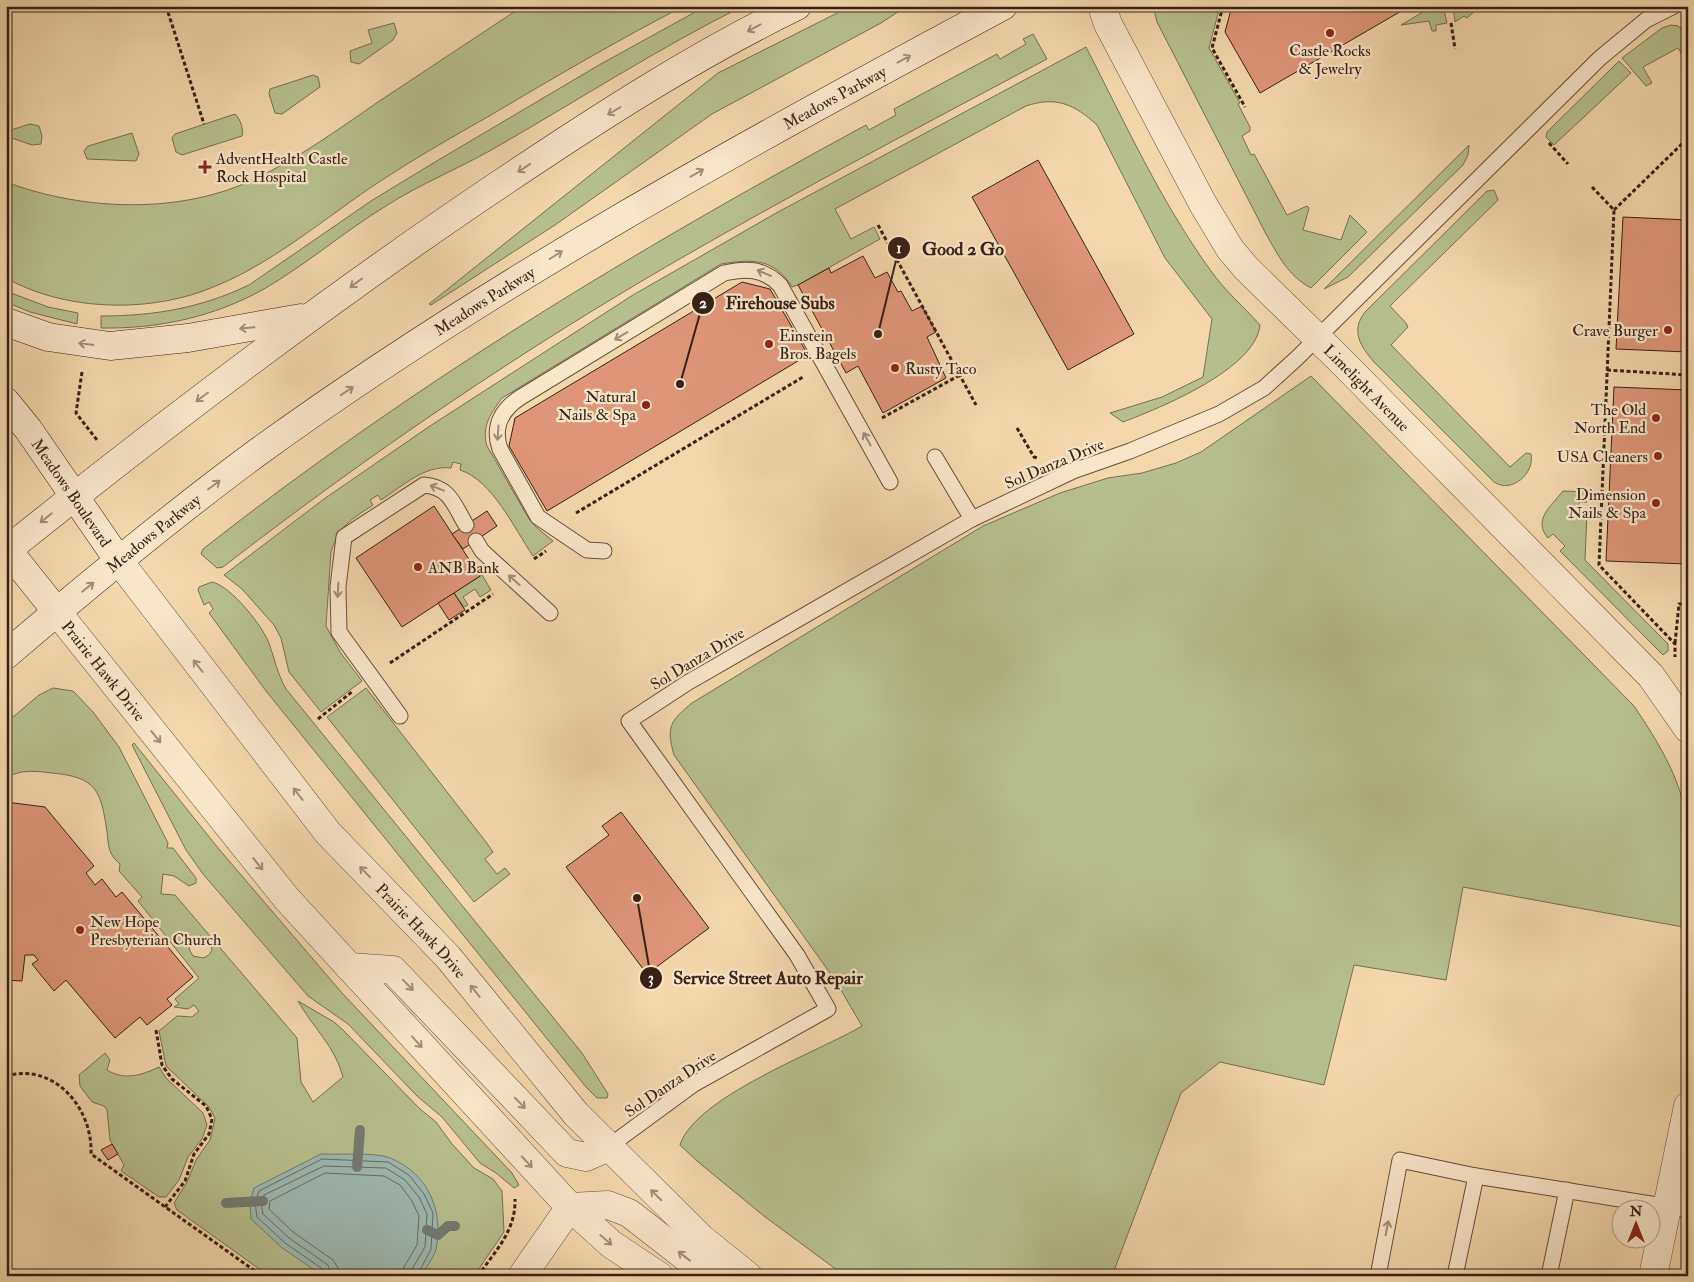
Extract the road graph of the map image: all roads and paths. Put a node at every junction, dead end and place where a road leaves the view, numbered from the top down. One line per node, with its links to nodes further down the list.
1 (166, 6): 10 (path)
2 (797, 6): 17 (street, one-way to 17)
3 (1003, 6): 40 (street, Meadows Parkway, one-way to 3)
4 (1102, 6): 19 (street, Limelight Avenue)
5 (1223, 6): 9 (path)
6 (1674, 6): 19 (lane, Sol Danza Drive)
7 (1451, 23): 8 (path)
8 (1455, 49)
9 (1244, 107)
10 (204, 124)
11 (1543, 137): 13 (path)
12 (1688, 138): 15 (path)
13 (1568, 164)
14 (1592, 187): 15 (path)
15 (1614, 210): 21 (path)
16 (878, 225): 23 (path)
17 (312, 316): 18 (street, one-way to 18); 33 (street, one-way to 33)
18 (6, 322)
19 (1318, 337): 35 (lane, Sol Danza Drive); 52 (street, Limelight Avenue)
20 (82, 368): 29 (path)
21 (1607, 370): 22 (path); 45 (path)
22 (1688, 374)
23 (960, 375): 26 (path); 27 (path)
24 (806, 376): 34 (path)
25 (6, 402): 33 (street, Meadows Boulevard)
26 (976, 405)
27 (881, 418)
28 (1017, 428): 31 (path)
29 (100, 444)
30 (935, 456): 35 (lane)
31 (1038, 458)
32 (890, 482): 39 (lane, one-way to 39)
33 (74, 496): 38 (street, one-way to 38); 40 (street, Meadows Boulevard)
34 (578, 517)
35 (972, 519): 57 (lane, Sol Danza Drive)
36 (466, 525): 50 (lane, one-way to 50)
37 (476, 540): 44 (lane, one-way to 37)
38 (7, 549): 43 (street)
39 (604, 551)
40 (119, 561): 43 (street, Meadows Parkway, one-way to 40); 57 (street, Prairie Hawk Drive, one-way to 40)
41 (493, 594): 48 (path)
42 (1688, 604): 45 (path)
43 (57, 612): 46 (street, Meadows Parkway); 53 (street, Prairie Hawk Drive, one-way to 53)
44 (550, 613)
45 (1675, 644): 47 (path)
46 (6, 655)
47 (1679, 665)
48 (385, 667)
49 (356, 689): 51 (path)
50 (400, 716)
51 (318, 719)
52 (1688, 729)
53 (349, 967): 57 (street, one-way to 57); 62 (street, Prairie Hawk Drive, one-way to 62)
54 (156, 1030): 61 (path)
55 (6, 1076): 61 (path)
56 (1688, 1106): 63 (street)
57 (608, 1147): 64 (street, Prairie Hawk Drive, one-way to 57)
58 (1476, 1176): 59 (lane); 69 (lane, one-way to 58); 70 (lane)
59 (1567, 1190): 63 (lane); 71 (lane)
60 (515, 1199): 66 (path)
61 (165, 1207): 65 (path)
62 (570, 1207): 64 (street, one-way to 62); 67 (street); 68 (street, Prairie Hawk Drive, one-way to 68)
63 (1678, 1208): 72 (street)
64 (739, 1269)
65 (262, 1276)
66 (478, 1276)
67 (522, 1276)
68 (659, 1276)
69 (1378, 1276)
70 (1455, 1276)
71 (1549, 1276)
72 (1653, 1276)

